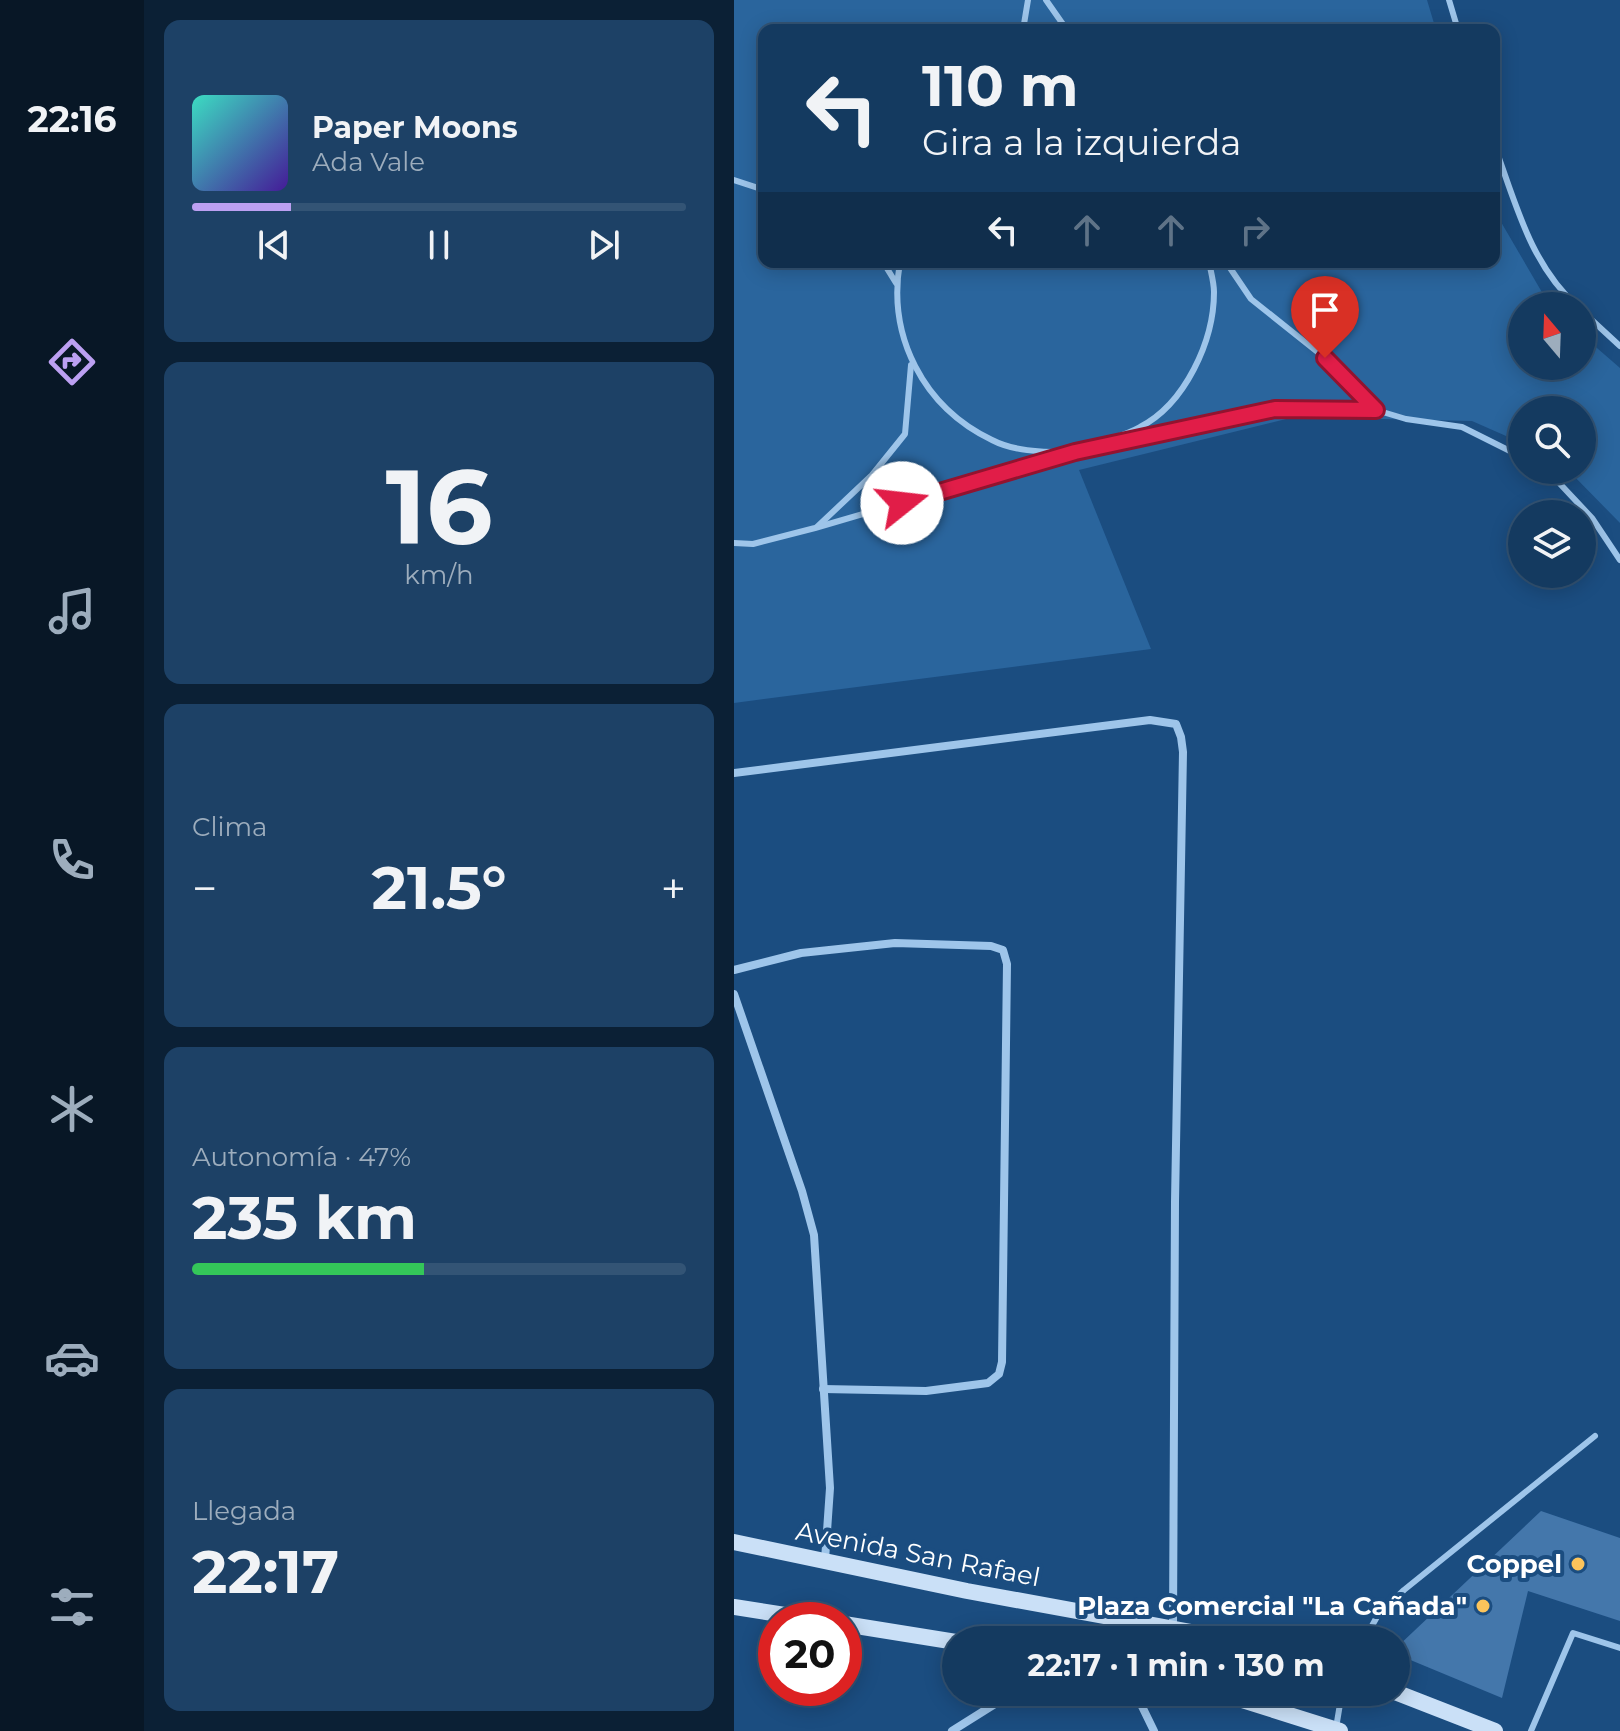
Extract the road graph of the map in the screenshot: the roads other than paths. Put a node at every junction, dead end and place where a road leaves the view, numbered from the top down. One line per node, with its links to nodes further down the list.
1 (1028, 0): 4 (lane)
2 (1046, 0): 5 (lane)
3 (1449, 0): 6 (lane)
4 (1024, 24)
5 (1063, 24)
6 (1456, 24)
7 (1500, 160): 15 (lane)
8 (734, 180): 9 (lane)
9 (758, 188)
10 (887, 268): 14 (lane)
11 (899, 268): 14 (lane)
12 (1210, 268): 21 (lane)
13 (1230, 268): 19 (lane)
14 (896, 283): 18 (lane)
15 (1561, 292)
16 (1596, 324): 17 (lane)
17 (1620, 346)
18 (911, 363): 21 (lane); 23 (lane)
19 (1376, 410): 20 (lane); 21 (lane)
20 (1508, 450)
21 (1075, 452): 23 (lane)
22 (1560, 484): 25 (lane)
23 (815, 528): 24 (lane)
24 (734, 543)
25 (1620, 560)
26 (734, 773): 36 (street)
27 (734, 970): 29 (street)
28 (734, 994): 29 (street)
29 (823, 1389): 32 (street)
30 (1595, 1436): 37 (lane)
31 (734, 1542): 32 (main road, Avenida San Rafael)
32 (825, 1560): 35 (main road, Avenida San Rafael)
33 (734, 1607): 34 (main road)
34 (758, 1611)
35 (1167, 1626)
36 (1173, 1626)
37 (1372, 1626)
38 (862, 1627): 39 (main road)
39 (942, 1640)
40 (1620, 1648): 50 (lane)
41 (1410, 1698): 49 (main road)
42 (992, 1706): 47 (street)
43 (1142, 1706): 48 (street)
44 (1261, 1706): 46 (main road)
45 (1340, 1706): 46 (lane)
46 (1337, 1730)
47 (952, 1731)
48 (1154, 1731)
49 (1495, 1731)
50 (1531, 1731)

